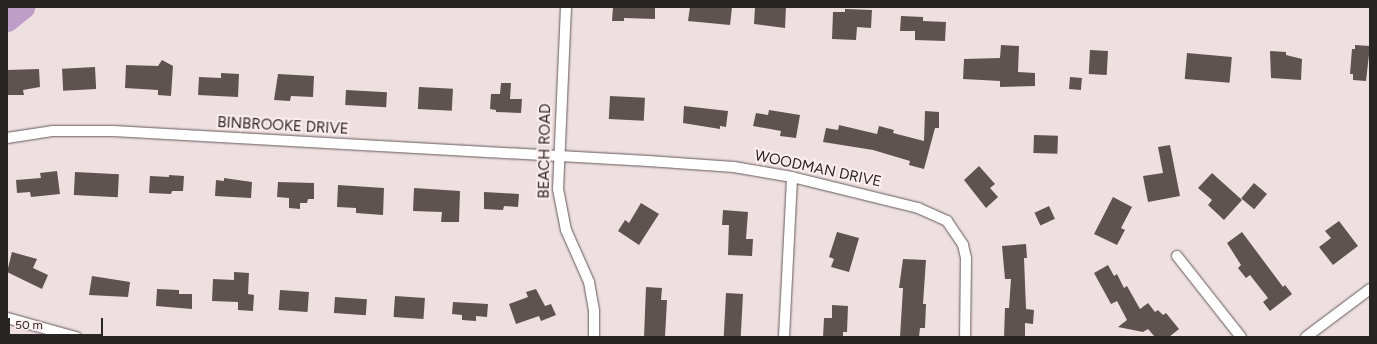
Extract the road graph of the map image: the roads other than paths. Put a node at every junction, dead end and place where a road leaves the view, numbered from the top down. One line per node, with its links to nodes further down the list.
1 (566, 7): 3 (street, BEACH ROAD)
2 (7, 138): 3 (street, BINBROOKE DRIVE)
3 (558, 156): 4 (street, WOODMAN DRIVE); 9 (street, BEACH ROAD)
4 (792, 177): 10 (street); 11 (street, WOODMAN DRIVE)
5 (1177, 256): 12 (street)
6 (1370, 289): 13 (street)
7 (7, 318): 8 (street)
8 (76, 337)
9 (594, 337)
10 (784, 337)
11 (965, 337)
12 (1241, 337)
13 (1306, 337)

